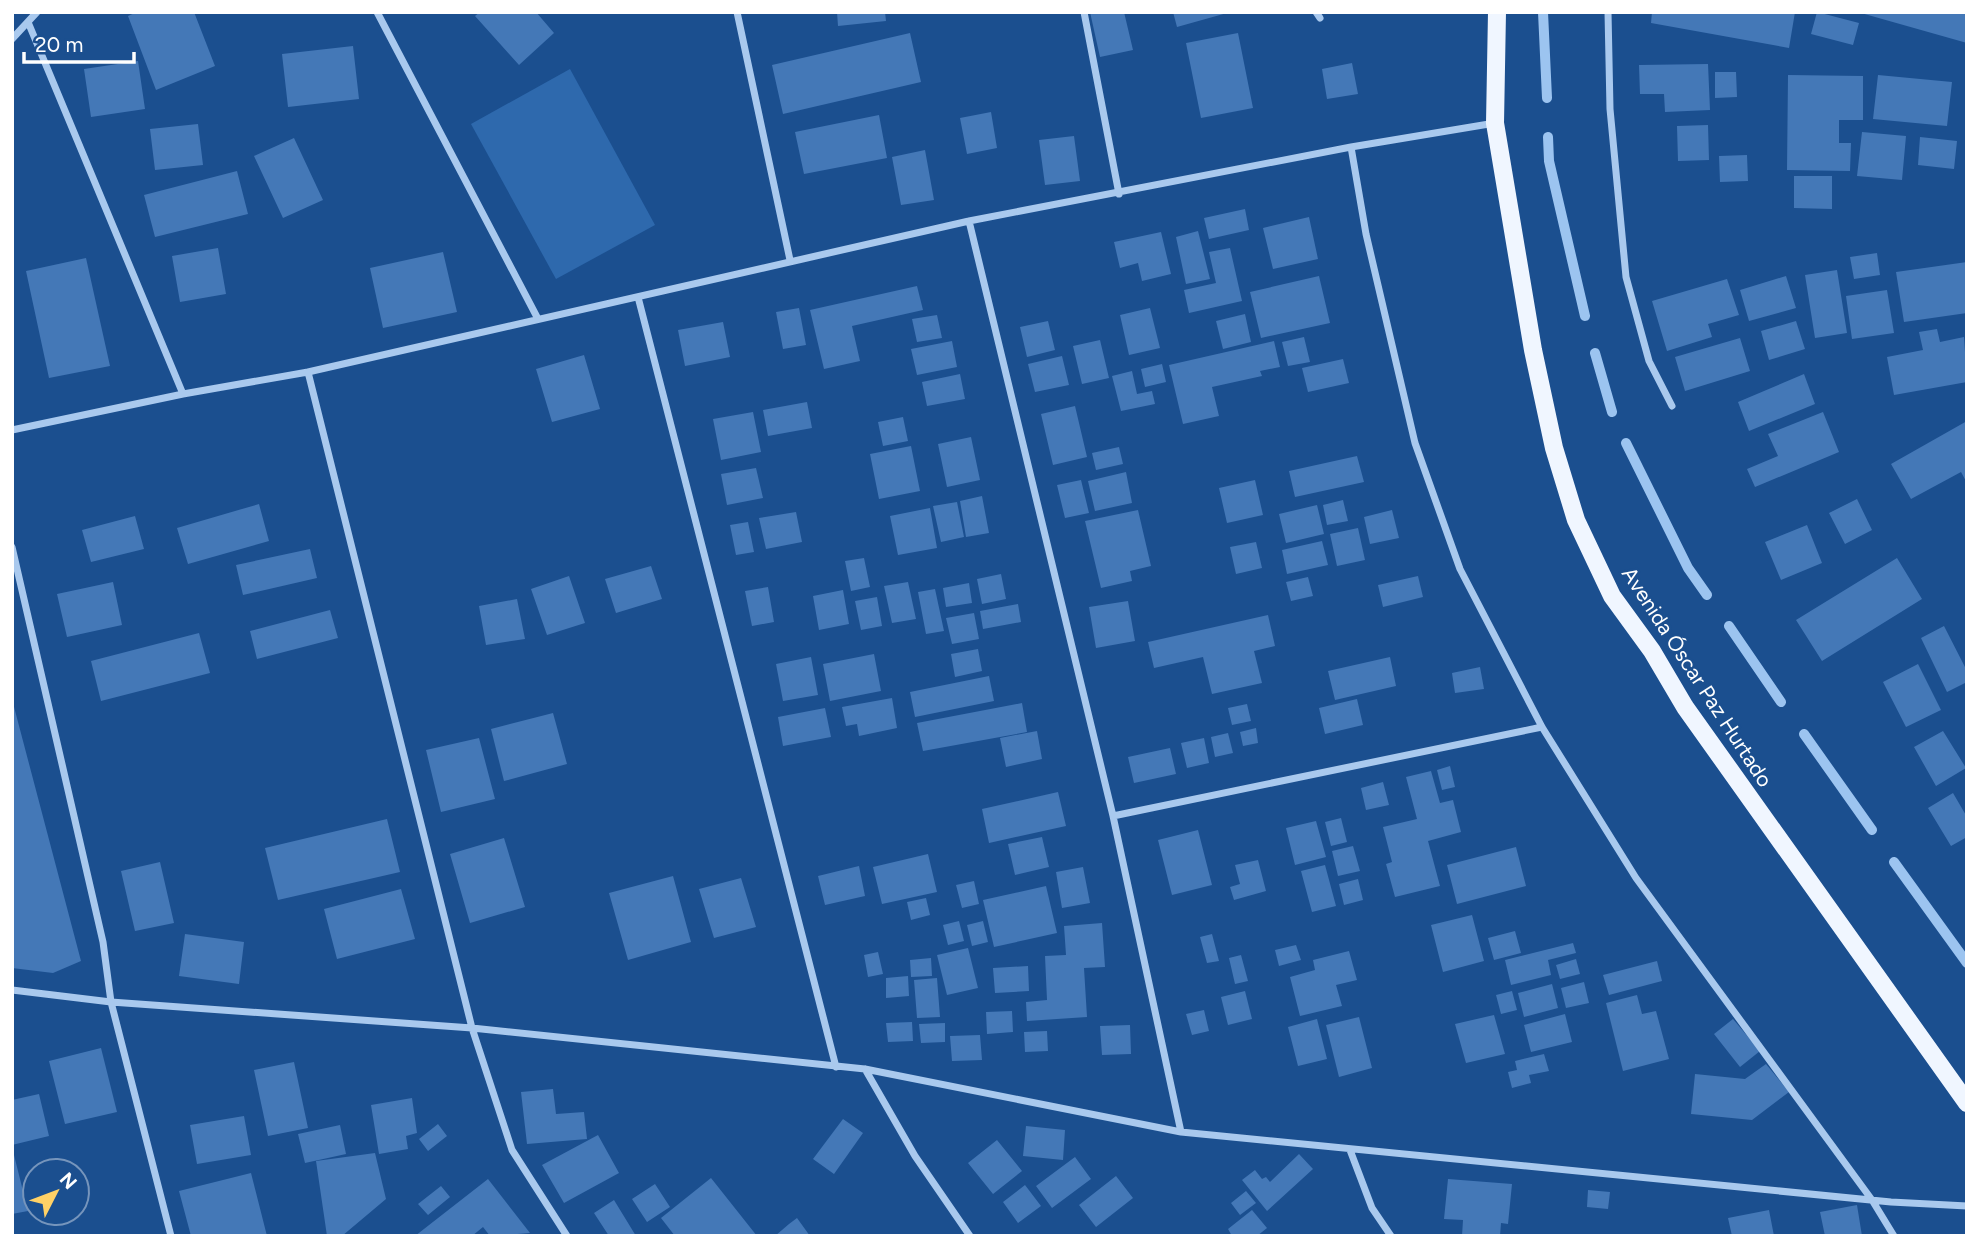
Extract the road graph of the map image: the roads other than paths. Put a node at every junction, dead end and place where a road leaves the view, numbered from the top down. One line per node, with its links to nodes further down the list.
1 (37, 12): 7 (street)
2 (377, 12): 15 (street)
3 (737, 12): 13 (street)
4 (1084, 12): 11 (street)
5 (1497, 12): 9 (main road, Avenida Óscar Paz Hurtado)
6 (1608, 12): 18 (street)
7 (29, 22): 8 (street); 17 (street)
8 (12, 39)
9 (1495, 123): 10 (street); 28 (main road, Avenida Óscar Paz Hurtado)
10 (1350, 147): 11 (street); 21 (street)
11 (1119, 194): 12 (street)
12 (970, 220): 13 (street); 22 (street)
13 (790, 260): 14 (street)
14 (638, 297): 15 (street); 26 (street)
15 (538, 319): 16 (street)
16 (308, 372): 17 (street); 25 (street)
17 (183, 394): 19 (street)
18 (1672, 406)
19 (12, 430)
20 (12, 547): 24 (street)
21 (1542, 727): 22 (street); 31 (street)
22 (1112, 816): 29 (street)
23 (12, 990): 24 (street)
24 (111, 1002): 25 (street); 33 (street)
25 (472, 1028): 26 (street); 34 (street)
26 (835, 1068): 27 (street)
27 (865, 1069): 29 (street); 35 (street)
28 (1967, 1103)
29 (1181, 1132): 30 (street)
30 (1350, 1150): 31 (street); 36 (street)
31 (1872, 1200): 32 (street); 37 (street)
32 (1967, 1206)
33 (170, 1236)
34 (567, 1236)
35 (970, 1236)
36 (1391, 1236)
37 (1894, 1236)

